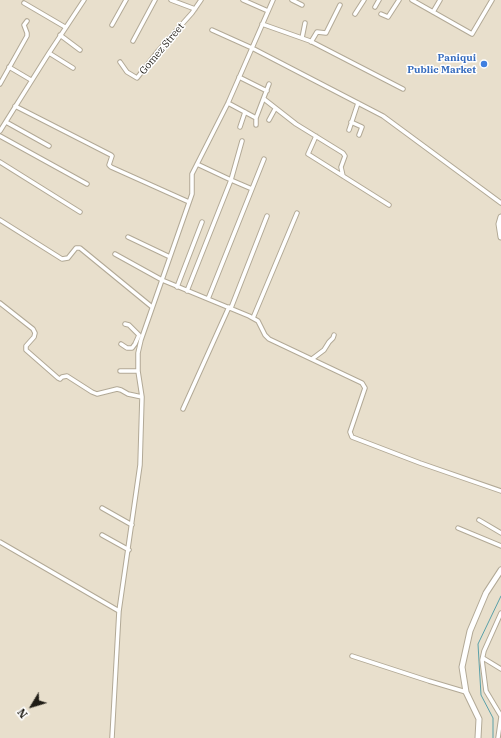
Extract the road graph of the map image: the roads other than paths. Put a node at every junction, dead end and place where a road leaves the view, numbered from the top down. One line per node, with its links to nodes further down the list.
1 (84, 0): 28 (street)
2 (126, 0): 27 (street)
3 (155, 0): 32 (street)
4 (171, 0): 19 (street)
5 (201, 0): 19 (street, Gomez Street)
6 (243, 0): 20 (street)
7 (273, 0): 20 (street)
8 (292, 0): 17 (street)
9 (364, 0): 22 (street)
10 (379, 0): 18 (street)
11 (399, 0): 23 (street)
12 (412, 0): 21 (street)
13 (440, 0): 21 (street)
14 (492, 0): 21 (street)
15 (24, 3): 28 (street)
16 (340, 4): 33 (street)
17 (302, 5)
18 (375, 7)
19 (195, 9): 37 (street, Gomez Street)
20 (268, 11): 26 (street)
21 (433, 12)
22 (355, 14)
23 (381, 14)
24 (26, 21): 38 (street)
25 (305, 23): 31 (street)
26 (262, 24): 31 (street); 34 (street)
27 (112, 25)
28 (65, 27): 30 (street)
29 (212, 30): 34 (street)
30 (60, 35): 35 (street); 36 (street)
31 (302, 38): 33 (street)
32 (133, 41)
33 (311, 42): 44 (street)
34 (252, 48): 40 (street); 48 (street)
35 (80, 50)
36 (49, 52): 39 (street); 41 (street)
37 (120, 62)
38 (9, 67): 41 (street); 42 (street)
39 (73, 68)
40 (239, 77): 45 (street); 47 (street)
41 (31, 80): 49 (street)
42 (0, 84)
43 (270, 84): 45 (street)
44 (402, 89)
45 (267, 91): 46 (street)
46 (264, 99): 50 (street); 52 (street)
47 (228, 103): 51 (street); 67 (street)
48 (358, 103): 55 (street); 73 (street)
49 (15, 106): 54 (street); 72 (street)
50 (275, 109): 53 (street); 62 (street)
51 (245, 112): 52 (street); 57 (street)
52 (256, 118): 56 (street)
53 (269, 120)
54 (6, 122): 59 (street); 64 (street)
55 (351, 122): 58 (street); 60 (street)
56 (256, 125)
57 (240, 127)
58 (349, 130)
59 (0, 131)
60 (359, 135)
61 (0, 136): 70 (street)
62 (316, 136): 68 (street); 68 (street)
63 (242, 141): 69 (street)
64 (49, 146)
65 (264, 159): 71 (street)
66 (0, 162): 75 (street)
67 (197, 164): 69 (street); 72 (street)
68 (343, 176): 74 (street)
69 (231, 180): 71 (street); 87 (street)
70 (87, 184)
71 (252, 189): 88 (street)
72 (189, 202): 84 (street)
73 (501, 202)
74 (389, 205)
75 (80, 212)
76 (297, 212): 92 (street)
77 (267, 216): 91 (street)
78 (501, 217): 82 (street)
79 (0, 220): 90 (street)
80 (202, 222): 86 (street)
81 (128, 237): 84 (street)
82 (501, 237)
83 (115, 254): 85 (street)
84 (170, 257): 85 (street)
85 (162, 280): 86 (street); 90 (street)
86 (177, 287): 87 (street)
87 (187, 291): 88 (street)
88 (208, 299): 91 (street)
89 (0, 304): 100 (street)
90 (152, 307): 95 (street)
91 (230, 307): 92 (street); 101 (street)
92 (253, 318): 97 (street)
93 (125, 324): 95 (street)
94 (334, 335): 97 (street)
95 (140, 336): 96 (street); 99 (street)
96 (120, 344)
97 (312, 359): 102 (street)
98 (120, 371): 99 (street)
99 (138, 371): 100 (street)
100 (142, 397): 105 (street)
101 (183, 410)
102 (501, 491)
103 (102, 508): 105 (street)
104 (479, 520): 107 (street)
105 (132, 525): 111 (street)
106 (458, 528): 110 (street)
107 (501, 533)
108 (102, 535): 111 (street)
109 (0, 542): 113 (street)
110 (501, 546)
111 (129, 550): 113 (street)
112 (501, 570): 118 (street)
113 (120, 611): 120 (street)
114 (501, 613): 116 (street)
115 (352, 656): 118 (street)
116 (482, 658): 117 (street); 119 (street)
117 (501, 669)
118 (466, 692): 121 (street)
119 (501, 717): 122 (street)
120 (112, 738)
121 (478, 738)
122 (498, 738)

